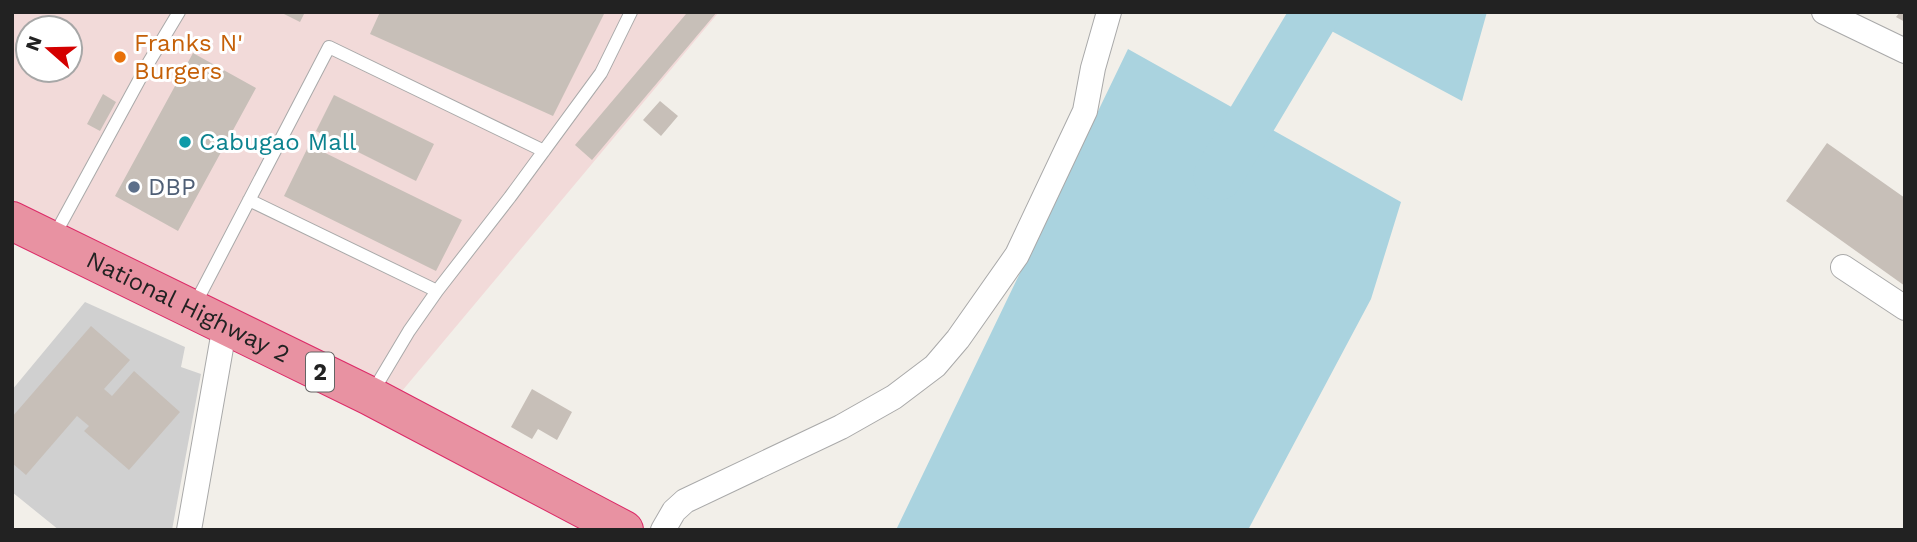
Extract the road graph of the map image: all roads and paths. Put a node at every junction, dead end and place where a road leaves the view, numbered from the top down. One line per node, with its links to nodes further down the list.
1 (179, 12): 9 (lane)
2 (631, 12): 6 (lane)
3 (1109, 12): 17 (street)
4 (1824, 12): 5 (street)
5 (1905, 51)
6 (544, 151): 7 (lane); 11 (lane)
7 (250, 200): 11 (lane); 13 (lane)
8 (12, 222): 9 (highway, National Highway 2 / 2)
9 (51, 241): 13 (highway, National Highway 2 / 2)
10 (1843, 267): 12 (street)
11 (437, 291): 14 (lane)
12 (1905, 308)
13 (209, 317): 14 (highway, National Highway 2 / 2); 15 (street)
14 (370, 396): 16 (highway, National Highway 2 / 2)
15 (189, 530)
16 (624, 530)
17 (663, 530)

